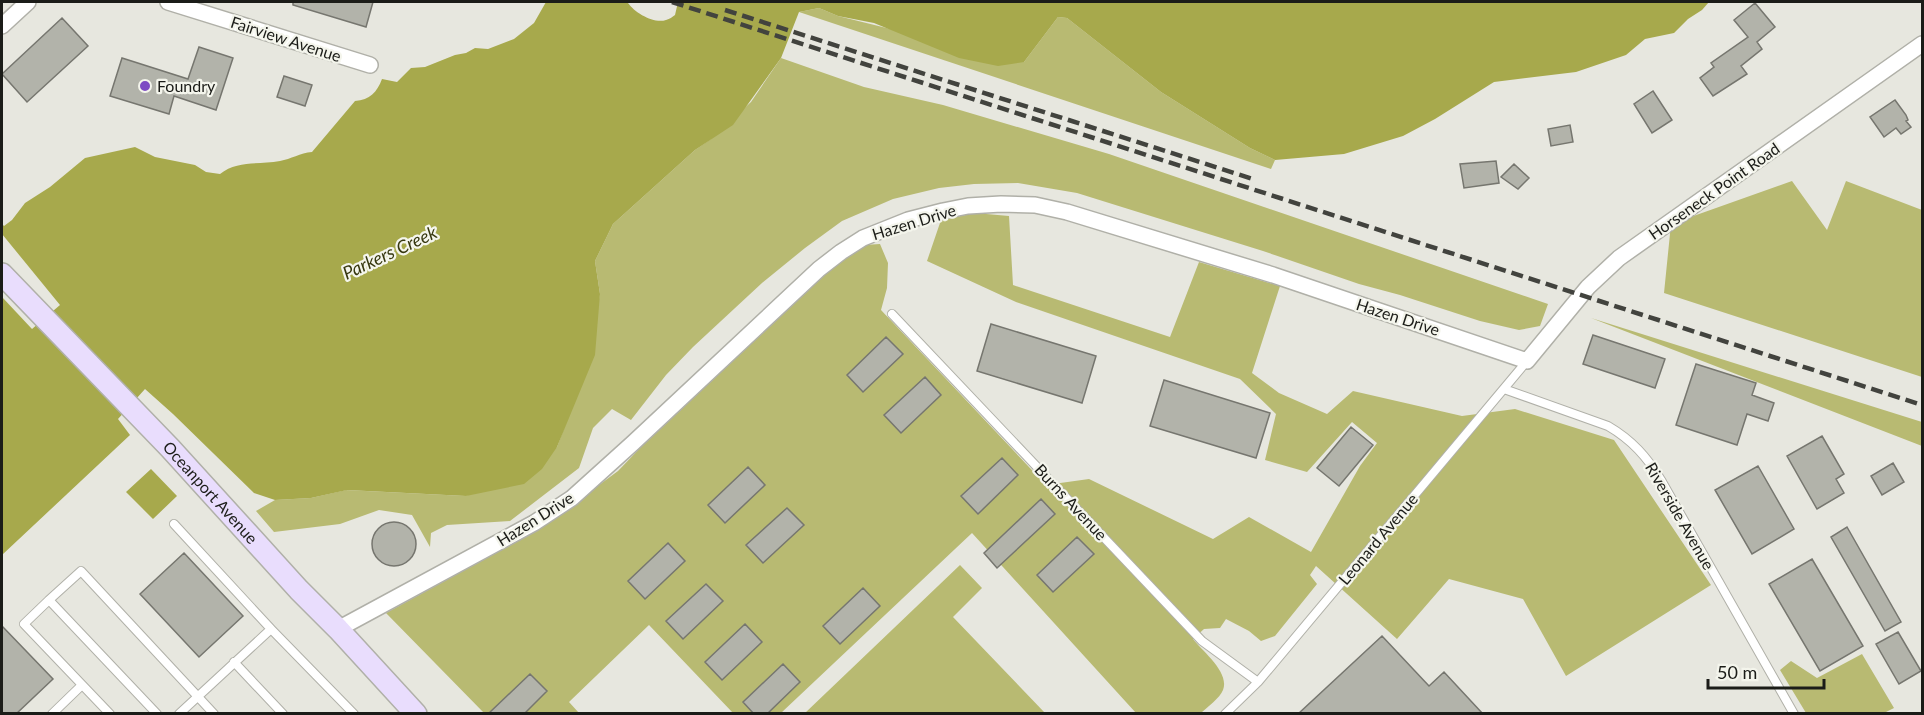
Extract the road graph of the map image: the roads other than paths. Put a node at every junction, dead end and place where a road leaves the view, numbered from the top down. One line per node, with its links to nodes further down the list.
1 (28, 2): 3 (street)
2 (168, 2): 5 (street, Fairview Avenue)
3 (2, 26)
4 (1923, 44): 8 (street, Horseneck Point Road)
5 (370, 66)
6 (2, 274): 13 (main road, Oceanport Avenue)
7 (892, 314): 15 (lane, Burns Avenue)
8 (1527, 361): 9 (lane, Leonard Avenue); 13 (street, Hazen Drive)
9 (1504, 389): 15 (lane, Leonard Avenue); 27 (lane, Riverside Avenue)
10 (174, 524): 12 (lane)
11 (49, 600): 16 (lane); 17 (lane); 20 (lane)
12 (271, 629): 14 (lane); 24 (lane)
13 (338, 629): 25 (main road, Oceanport Avenue)
14 (234, 662): 17 (lane); 23 (lane)
15 (1257, 682): 26 (lane, Leonard Avenue)
16 (82, 685): 18 (lane); 19 (lane)
17 (198, 696): 21 (lane); 22 (lane)
18 (52, 714)
19 (110, 714)
20 (157, 714)
21 (179, 714)
22 (214, 714)
23 (283, 714)
24 (354, 714)
25 (416, 714)
26 (1225, 714)
27 (1794, 714)

